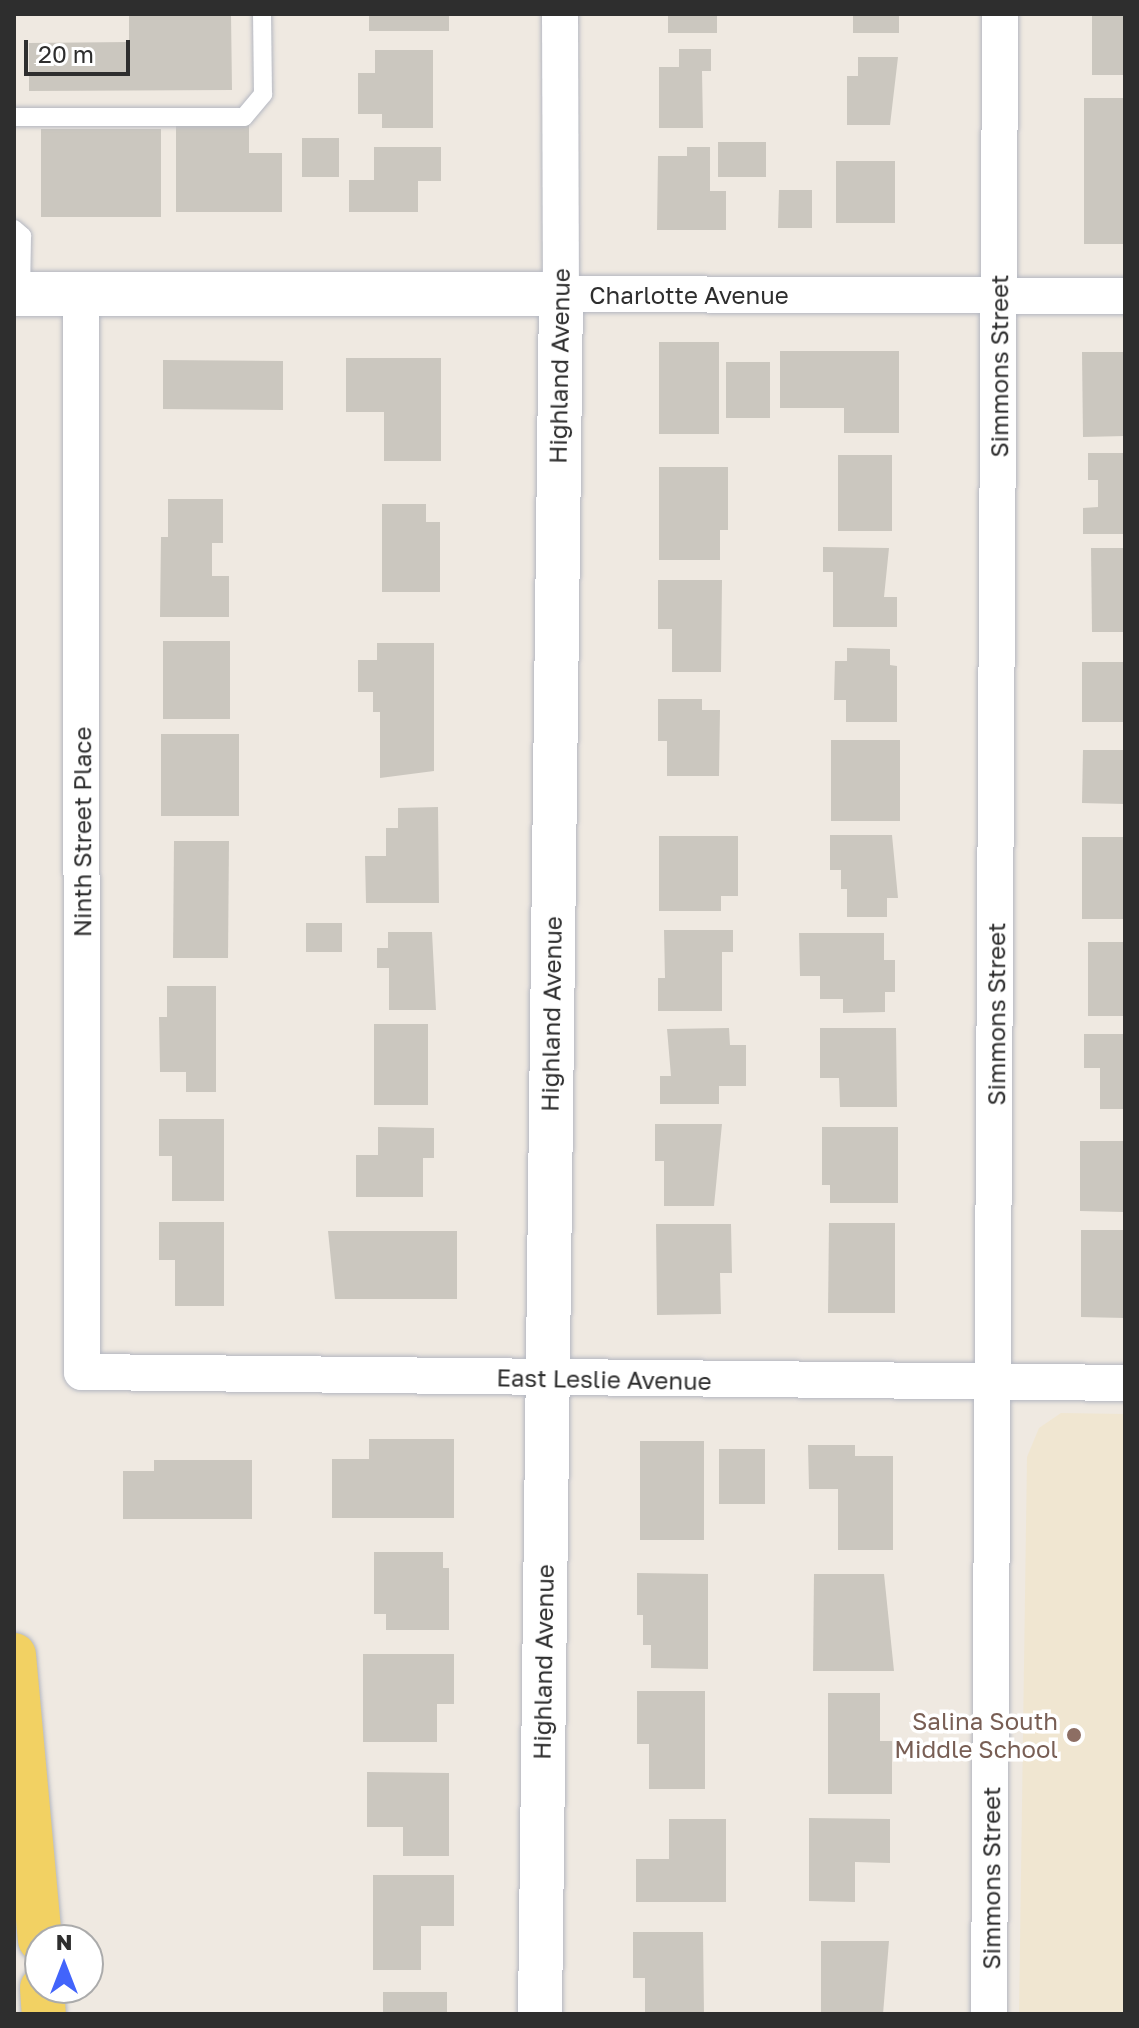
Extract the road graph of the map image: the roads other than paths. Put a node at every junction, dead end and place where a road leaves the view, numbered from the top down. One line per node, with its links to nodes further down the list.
1 (262, 14): 4 (lane)
2 (560, 14): 8 (street, Highland Avenue)
3 (1000, 14): 9 (street, Simmons Street)
4 (14, 117)
5 (14, 229): 7 (lane)
6 (81, 293): 7 (street, Charlotte Avenue); 8 (street, Charlotte Avenue); 11 (street, Ninth Street Place)
7 (18, 294)
8 (561, 294): 9 (street, Charlotte Avenue); 12 (street, Highland Avenue)
9 (1000, 295): 10 (street, Charlotte Avenue); 13 (street, Simmons Street)
10 (1125, 296)
11 (82, 1372): 12 (street, East Leslie Avenue)
12 (546, 1379): 13 (street, East Leslie Avenue); 17 (street, Highland Avenue)
13 (995, 1382): 14 (street, East Leslie Avenue); 18 (street, Simmons Street)
14 (1125, 1383)
15 (14, 1655): 16 (main road)
16 (39, 1924)
17 (540, 2014)
18 (989, 2014)

